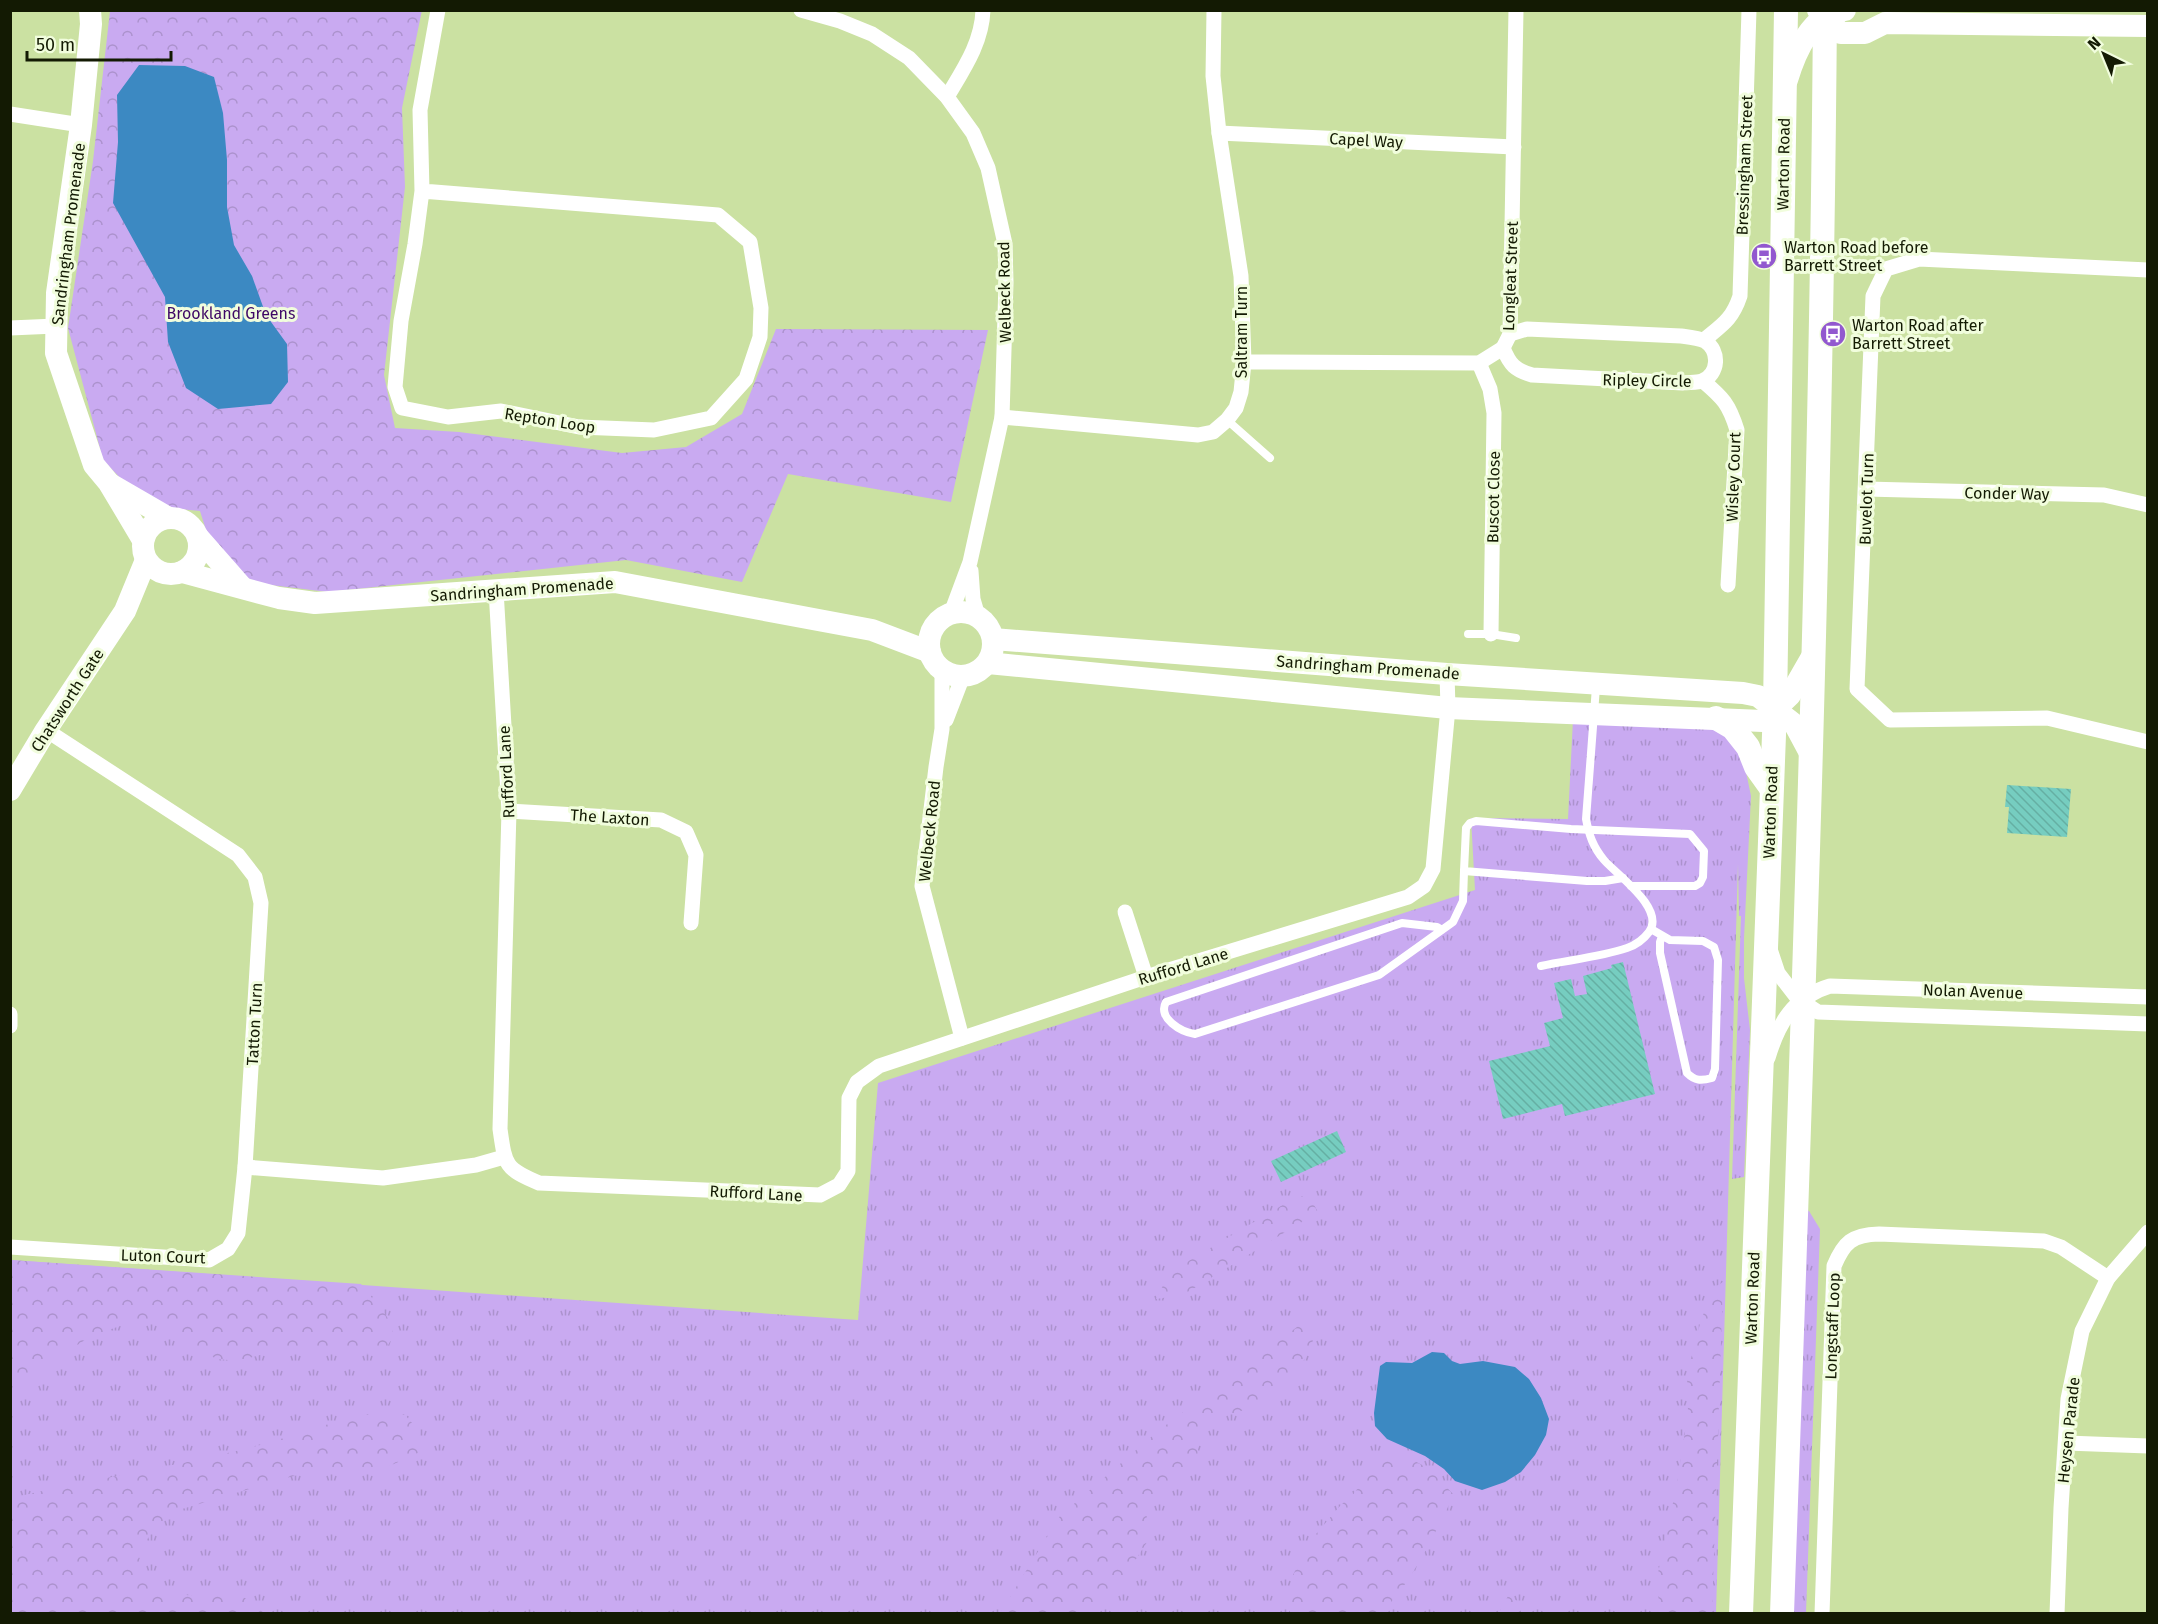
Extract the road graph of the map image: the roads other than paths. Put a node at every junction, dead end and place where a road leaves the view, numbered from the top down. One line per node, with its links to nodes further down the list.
1 (90, 10): 16 (street, Sandringham Promenade)
2 (438, 10): 19 (street, Repton Loop)
3 (801, 10): 14 (street, Welbeck Road)
4 (983, 10): 14 (street)
5 (1215, 10): 17 (street, Saltram Turn)
6 (1516, 10): 18 (street, Longleat Street)
7 (1749, 10): 23 (street, Bressingham Street)
8 (1785, 10): 13 (main road, Warton Road)
9 (1866, 10): 11 (street)
10 (1828, 12): 11 (street); 13 (street); 50 (main road)
11 (1885, 23): 12 (street)
12 (2148, 27)
13 (1784, 90): 56 (main road, Warton Road)
14 (947, 97): 28 (street, Welbeck Road)
15 (10, 114): 16 (street)
16 (81, 125): 21 (street, Sandringham Promenade)
17 (1219, 133): 18 (street, Capel Way); 25 (street, Saltram Turn)
18 (1514, 147): 24 (street, Longleat Street)
19 (422, 190): 19 (street, Repton Loop)
20 (2148, 270): 32 (street, Buvelot Turn)
21 (56, 326): 22 (street); 31 (street, Sandringham Promenade)
22 (10, 328)
23 (1704, 340): 24 (street); 27 (street, Ripley Circle)
24 (1507, 341): 26 (street, Longleat Street); 27 (street, Ripley Circle)
25 (1244, 362): 26 (street); 29 (street, Saltram Turn)
26 (1479, 363): 47 (street, Buscot Close)
27 (1703, 381): 39 (street, Wisley Court)
28 (1002, 417): 29 (street); 37 (street, Welbeck Road)
29 (1227, 420): 30 (lane)
30 (1270, 458)
31 (109, 483): 34 (street, Sandringham Promenade); 36 (street, Sandringham Promenade)
32 (1866, 489): 33 (street, Conder Way); 61 (street, Buvelot Turn)
33 (2148, 505)
34 (167, 517): 35 (street); 36 (street)
35 (198, 537): 38 (street); 40 (street)
36 (144, 550): 38 (street); 42 (street, Chatsworth Gate)
37 (970, 562): 43 (street, Welbeck Road); 44 (street, Welbeck Road)
38 (174, 573): 40 (street, Sandringham Promenade); 42 (street, Chatsworth Gate)
39 (1728, 585)
40 (242, 587): 41 (street, Sandringham Promenade)
41 (496, 590): 45 (street, Sandringham Promenade); 65 (street, Rufford Lane)
42 (125, 611): 60 (street, Chatsworth Gate)
43 (978, 616): 44 (street); 49 (street)
44 (943, 620): 45 (street, Sandringham Promenade); 52 (street)
45 (872, 630): 52 (street, Sandringham Promenade)
46 (1468, 634): 47 (lane)
47 (1491, 634): 48 (lane)
48 (1516, 638)
49 (993, 639): 51 (street); 53 (street, Sandringham Promenade)
50 (1813, 655): 56 (street); 62 (main road)
51 (988, 663): 52 (street); 55 (street, Sandringham Promenade)
52 (945, 666): 59 (street, Welbeck Road); 59 (street, Welbeck Road)
53 (1447, 674): 54 (street, Sandringham Promenade); 55 (street, Rufford Lane)
54 (1597, 683): 56 (street, Sandringham Promenade); 57 (lane)
55 (1448, 708): 57 (street, Sandringham Promenade); 77 (street, Rufford Lane)
56 (1775, 708): 58 (street, Sandringham Promenade); 62 (street, Sandringham Promenade); 63 (main road, Warton Road)
57 (1594, 712): 58 (street, Sandringham Promenade); 66 (lane)
58 (1716, 718): 63 (main road)
59 (942, 729): 83 (street, Welbeck Road)
60 (46, 730): 64 (street, Chatsworth Gate); 86 (street, Tatton Turn)
61 (2148, 742)
62 (1810, 753): 79 (main road)
63 (1771, 788): 75 (main road, Warton Road)
64 (10, 790)
65 (509, 811): 71 (street, The Laxton); 85 (street, Rufford Lane)
66 (1588, 830): 67 (lane); 68 (lane); 69 (lane)
67 (1464, 871): 68 (lane); 73 (lane)
68 (1623, 878): 69 (lane)
69 (1631, 886): 72 (lane)
70 (1125, 912): 77 (street)
71 (691, 923)
72 (1651, 929): 74 (lane); 76 (lane)
73 (1442, 930): 73 (lane)
74 (1662, 936): 74 (lane)
75 (1766, 937): 79 (street, Nolan Avenue); 84 (main road, Warton Road)
76 (1541, 966)
77 (1146, 977): 83 (street, Rufford Lane)
78 (2148, 997): 79 (street, Nolan Avenue)
79 (1803, 1001): 81 (street, Nolan Avenue); 84 (street, Nolan Avenue); 93 (main road)
80 (10, 1014): 82 (street)
81 (2148, 1024)
82 (10, 1026)
83 (962, 1038): 85 (street, Rufford Lane)
84 (1760, 1081): 92 (main road, Warton Road)
85 (504, 1157): 86 (street)
86 (245, 1167): 88 (street, Luton Court)
87 (2148, 1232): 89 (street, Heysen Parade)
88 (10, 1248)
89 (2108, 1278): 90 (street, Heysen Parade); 94 (street, Longstaff Loop)
90 (2066, 1443): 91 (street); 95 (street, Heysen Parade)
91 (2148, 1446)
92 (1741, 1614)
93 (1782, 1614)
94 (1822, 1614)
95 (2057, 1614)

